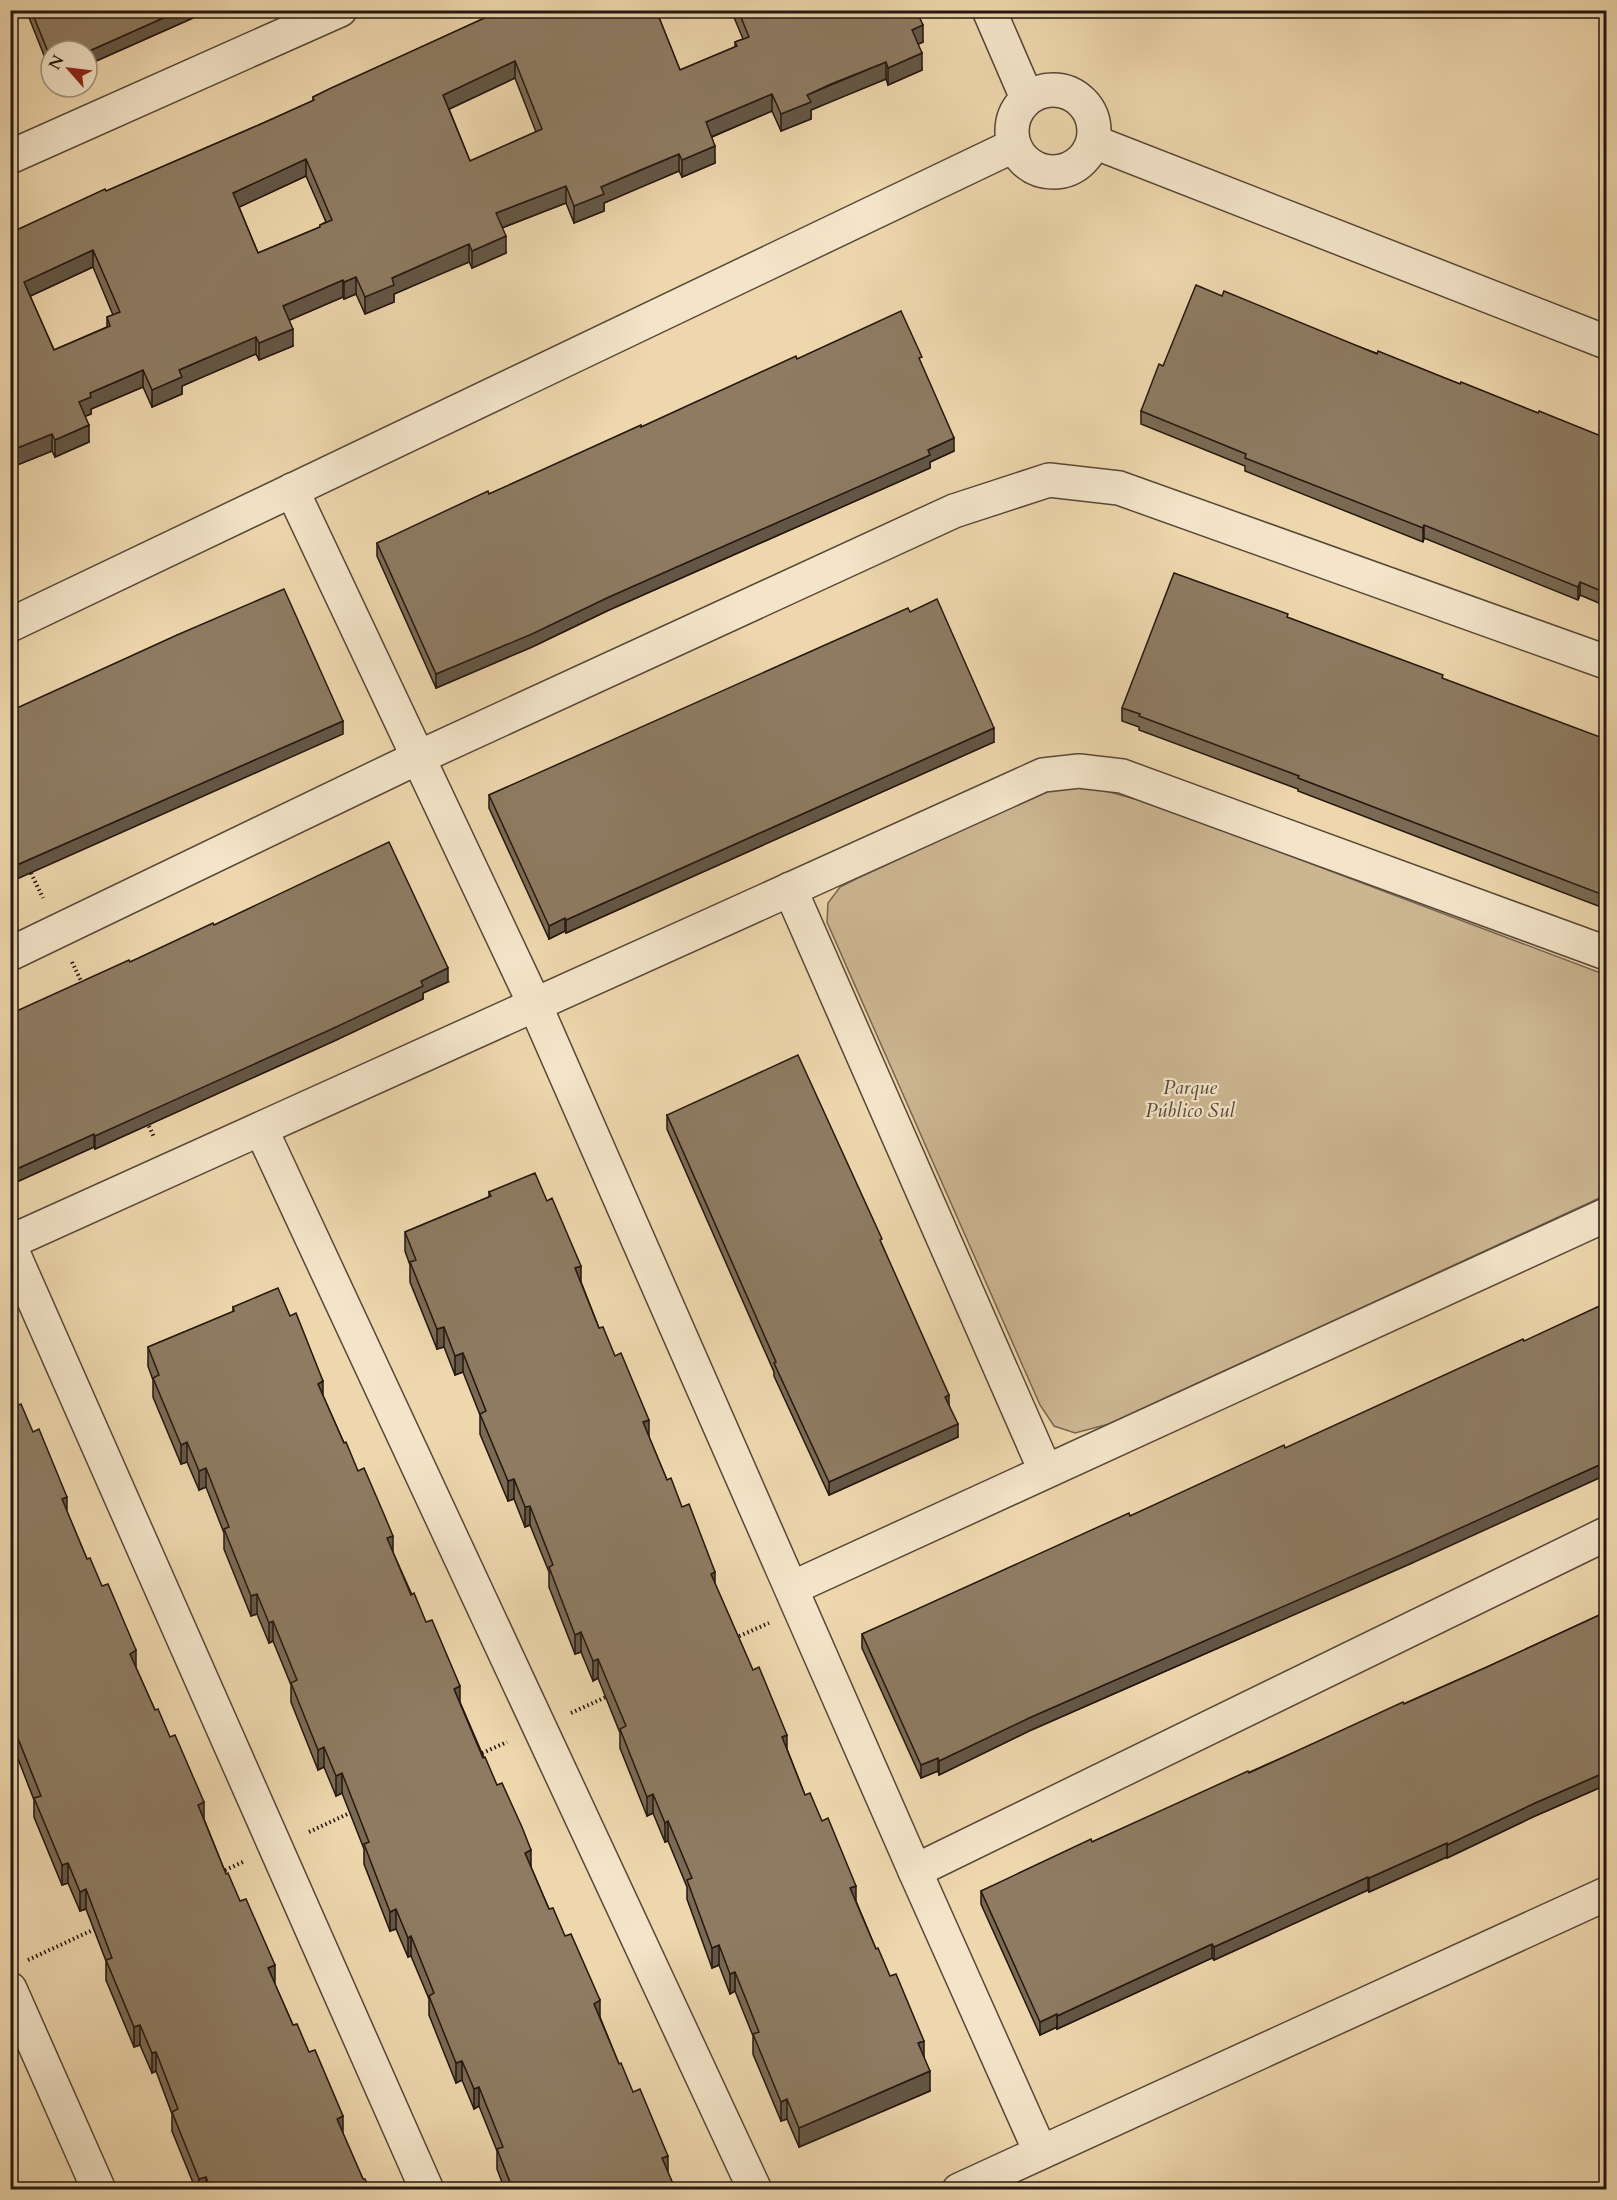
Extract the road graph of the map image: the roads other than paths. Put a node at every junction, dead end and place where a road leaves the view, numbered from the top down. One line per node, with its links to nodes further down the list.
1 (340, 10): 6 (street)
2 (989, 10): 3 (street)
3 (1027, 98): 4 (street); 5 (street)
4 (1094, 142): 5 (street); 7 (street)
5 (1013, 146): 8 (street)
6 (13, 150)
7 (1606, 342)
8 (292, 490): 9 (street); 11 (street)
9 (10, 625)
10 (1606, 662): 11 (street)
11 (417, 758): 14 (street); 15 (street)
12 (790, 889): 13 (street); 15 (street); 19 (street)
13 (1606, 953)
14 (10, 954)
15 (535, 1005): 16 (street); 21 (street)
16 (261, 1129): 18 (street); 28 (street)
17 (1606, 1215): 19 (street)
18 (10, 1244): 27 (street)
19 (1045, 1470): 21 (street)
20 (1606, 1534): 22 (street)
21 (796, 1598): 22 (street)
22 (915, 1871): 25 (street)
23 (1606, 1894): 25 (street)
24 (16, 1976): 26 (street)
25 (1040, 2151): 29 (street)
26 (99, 2190)
27 (427, 2190)
28 (756, 2190)
29 (959, 2190)

